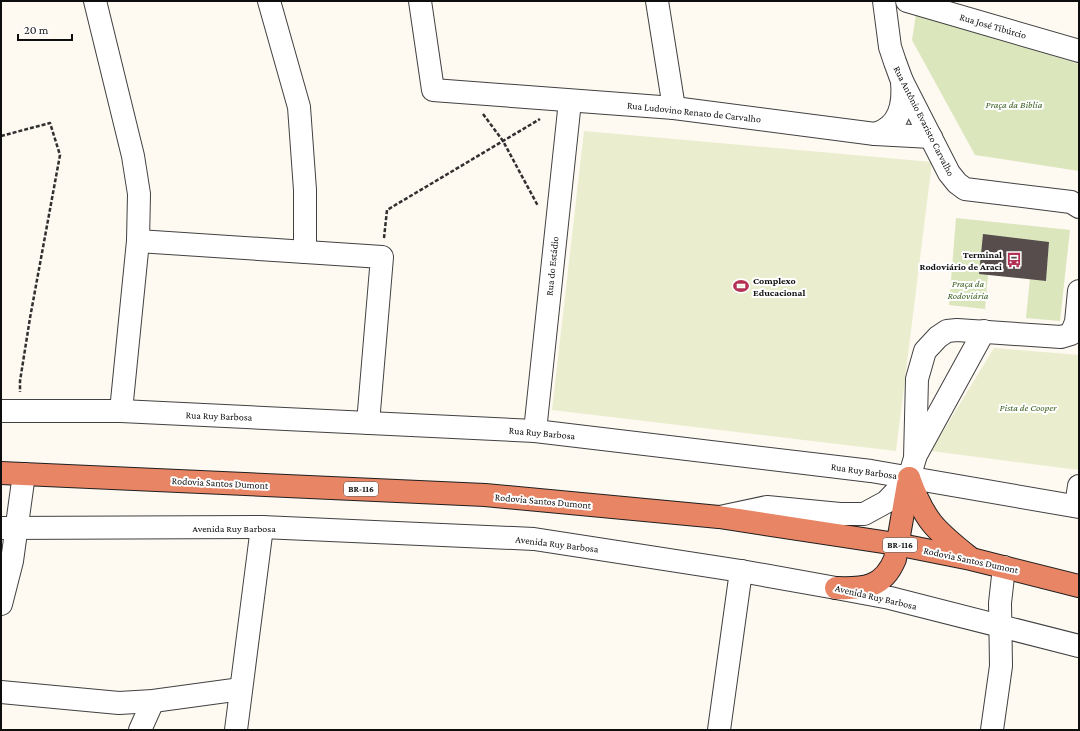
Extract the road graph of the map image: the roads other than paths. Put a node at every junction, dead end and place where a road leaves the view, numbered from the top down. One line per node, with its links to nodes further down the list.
1 (95, 1): 14 (street)
2 (269, 1): 15 (street)
3 (420, 1): 9 (street, Rua Ludovino Renato de Carvalho)
4 (657, 1): 10 (street)
5 (884, 1): 8 (street, Rua Antônio Evaristo Carvalho)
6 (907, 1): 7 (street, Rua José Tibúrcio)
7 (1079, 51)
8 (902, 81): 11 (street); 12 (street, Rua Antônio Evaristo Carvalho)
9 (570, 101): 10 (street, Rua Ludovino Renato de Carvalho); 21 (street, Rua do Estádio)
10 (674, 108): 11 (street, Rua Ludovino Renato de Carvalho)
11 (875, 134): 12 (street, Rua Ludovino Renato de Carvalho)
12 (931, 137): 13 (street, Rua Antônio Evaristo Carvalho)
13 (1079, 207)
14 (138, 241): 15 (street); 19 (street)
15 (305, 252): 20 (street)
16 (1079, 291): 17 (street)
17 (984, 331): 22 (street); 22 (street)
18 (11, 411): 19 (street, Rua Ruy Barbosa)
19 (121, 411): 20 (street, Rua Ruy Barbosa)
20 (368, 423): 21 (street, Rua Ruy Barbosa)
21 (535, 431): 22 (street, Rua Ruy Barbosa)
22 (912, 468): 25 (street, Rua Ruy Barbosa); 26 (street); 29 (highway); 30 (highway)
23 (1, 473): 24 (highway, Rodovia Santos Dumont / BR-116)
24 (24, 474): 26 (highway, Rodovia Santos Dumont / BR-116); 28 (street)
25 (1078, 500)
26 (719, 517): 29 (highway, Rodovia Santos Dumont / BR-116)
27 (262, 527): 28 (street, Avenida Ruy Barbosa); 32 (street, Avenida Ruy Barbosa); 38 (street)
28 (9, 529): 35 (street)
29 (896, 544): 30 (highway, Rodovia Santos Dumont / BR-116); 34 (highway)
30 (971, 559): 31 (highway, Rodovia Santos Dumont / BR-116)
31 (1004, 567): 33 (highway, Rodovia Santos Dumont / BR-116); 36 (street)
32 (741, 571): 34 (street, Avenida Ruy Barbosa); 43 (street)
33 (1079, 586)
34 (836, 588): 36 (street, Avenida Ruy Barbosa)
35 (1, 604)
36 (1001, 626): 37 (street, Avenida Ruy Barbosa); 44 (street)
37 (1079, 646)
38 (241, 689): 40 (street); 42 (street)
39 (1, 692): 40 (street)
40 (153, 701): 41 (street)
41 (140, 730)
42 (236, 730)
43 (719, 730)
44 (992, 730)

